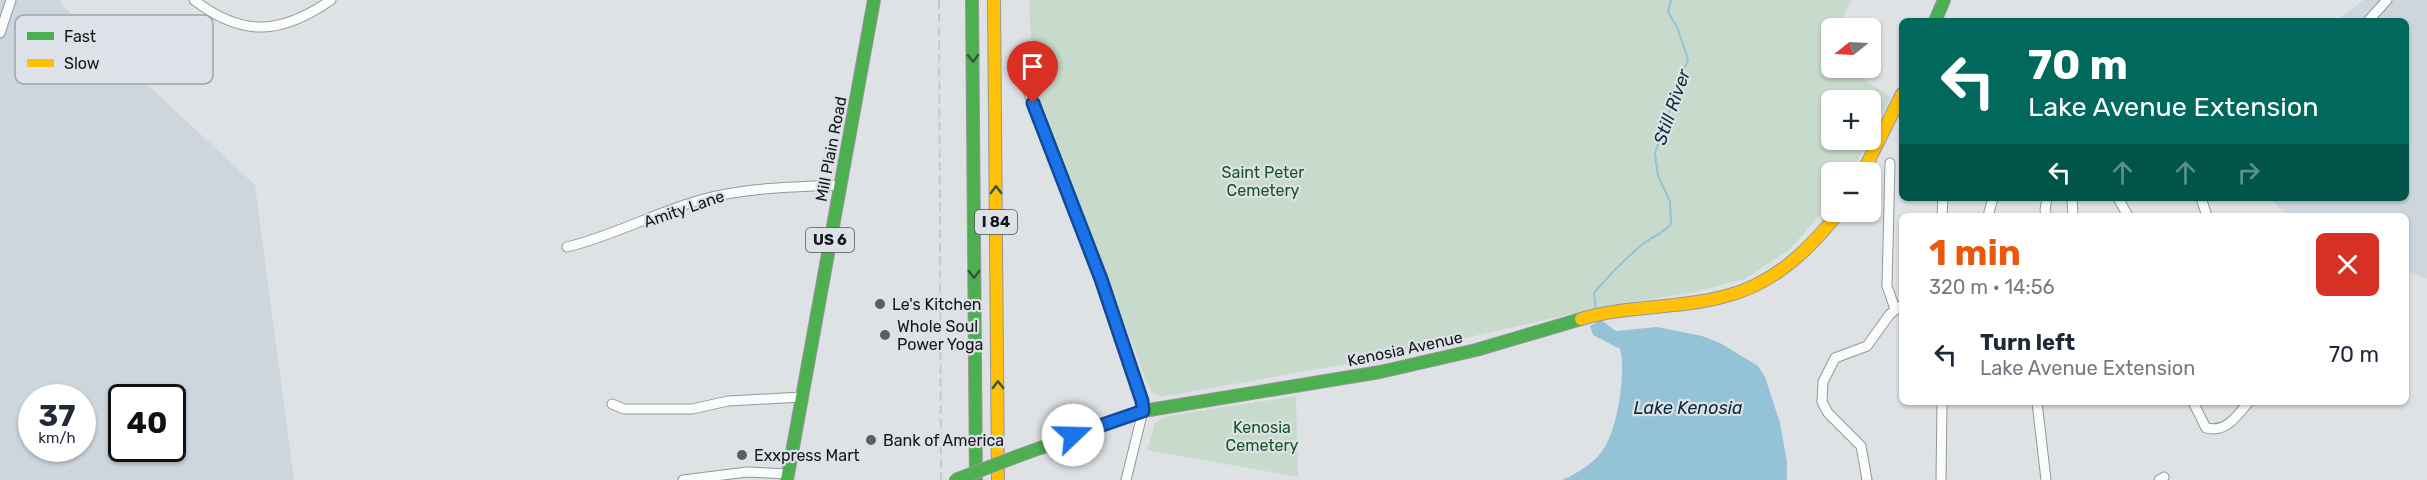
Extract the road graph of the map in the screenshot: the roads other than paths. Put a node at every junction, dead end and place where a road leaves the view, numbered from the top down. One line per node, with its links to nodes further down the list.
1 (11, 0): 11 (street)
2 (194, 0): 3 (street)
3 (331, 0)
4 (874, 0): 16 (main road, Mill Plain Road / US 6)
5 (972, 0): 30 (main road, I 84, one-way to 30)
6 (994, 0): 31 (main road, I 84, one-way to 6)
7 (1944, 0): 9 (main road)
8 (2387, 0): 10 (street)
9 (1939, 18)
10 (2371, 18)
11 (0, 33)
12 (1028, 91): 26 (street)
13 (1899, 100): 14 (main road)
14 (1868, 162)
15 (1890, 163): 19 (street)
16 (841, 185): 18 (street, Amity Lane); 20 (main road, Mill Plain Road / US 6)
17 (1830, 222): 26 (main road, Kenosia Avenue)
18 (567, 247)
19 (1898, 307): 33 (street)
20 (801, 397): 21 (street); 27 (main road, Mill Plain Road / US 6)
21 (612, 404)
22 (1942, 405): 34 (street)
23 (2037, 405): 35 (street)
24 (2194, 405): 25 (street)
25 (2246, 405)
26 (1143, 411): 29 (main road, Kenosia Avenue, bridge); 32 (street)
27 (787, 477): 28 (street)
28 (683, 480)
29 (956, 480)
30 (976, 480)
31 (998, 480)
32 (1126, 480)
33 (1867, 480)
34 (1941, 480)
35 (2046, 480)

